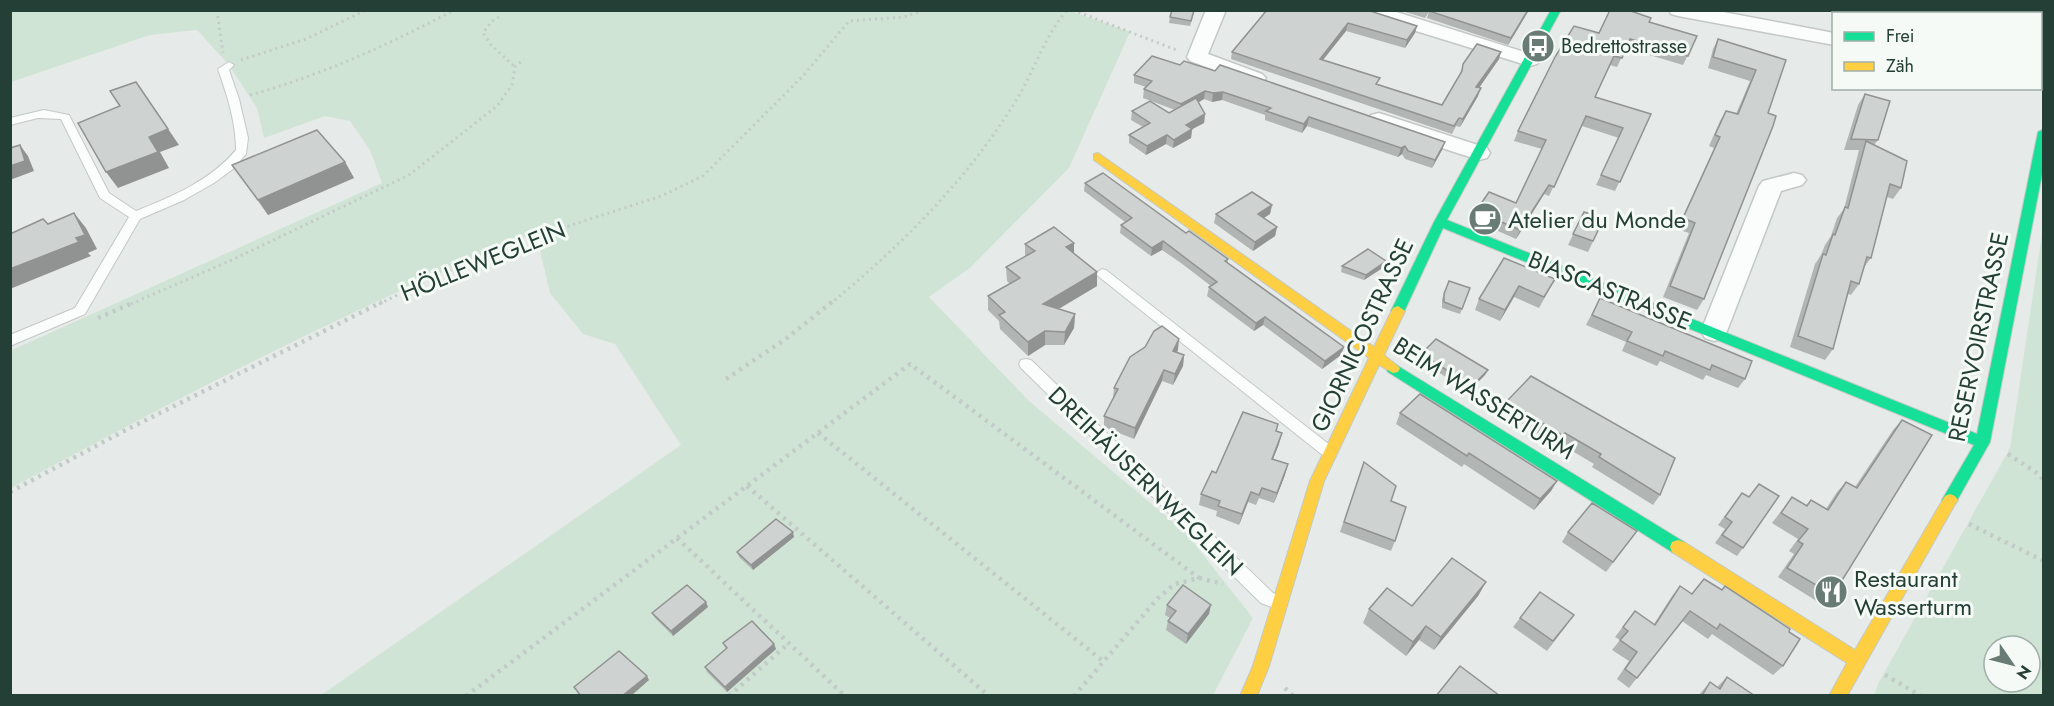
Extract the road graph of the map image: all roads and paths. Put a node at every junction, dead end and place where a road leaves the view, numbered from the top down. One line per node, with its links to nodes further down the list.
1 (217, 10): 16 (path)
2 (366, 10): 16 (path)
3 (454, 10): 19 (path)
4 (924, 10): 40 (path, HÖLLEWEGLEIN)
5 (1067, 10): 34 (path)
6 (1073, 10): 13 (path)
7 (1216, 10): 13 (street)
8 (1368, 10): 15 (street)
9 (1556, 10): 15 (street, GIORNICOSTRASSE)
10 (1678, 10): 12 (street)
11 (499, 17): 17 (path)
12 (1832, 39)
13 (1197, 57): 18 (street)
14 (524, 60): 17 (path)
15 (1530, 60): 23 (street, GIORNICOSTRASSE)
16 (226, 67): 19 (lane)
17 (515, 67): 29 (path)
18 (1276, 85)
19 (234, 99): 26 (lane)
20 (1354, 111): 23 (street)
21 (10, 122): 26 (lane)
22 (2043, 132): 36 (street, RESERVOIRSTRASSE)
23 (1479, 153): 27 (street, GIORNICOSTRASSE)
24 (1098, 157): 32 (street, BEIM WASSERTURM)
25 (1794, 180): 30 (street, BIASCASTRASSE)
26 (136, 216): 31 (lane)
27 (1440, 222): 30 (street, BIASCASTRASSE); 32 (street, GIORNICOSTRASSE)
28 (1102, 273): 37 (lane)
29 (91, 321)
30 (1714, 331): 36 (street, BIASCASTRASSE)
31 (10, 341)
32 (1376, 357): 37 (street, GIORNICOSTRASSE); 47 (street, BEIM WASSERTURM)
33 (1026, 364): 45 (lane, DREIHÄUSERNWEGLEIN)
34 (726, 379)
35 (818, 433): 39 (path); 44 (path); 48 (path)
36 (1983, 442): 38 (path); 41 (street, RESERVOIRSTRASSE)
37 (1330, 453): 45 (street, GIORNICOSTRASSE)
38 (2043, 481)
39 (747, 486): 42 (path); 52 (path)
40 (10, 492)
41 (1944, 512): 43 (path); 47 (street, RESERVOIRSTRASSE)
42 (677, 538): 46 (path); 49 (path)
43 (2043, 561)
44 (1198, 578): 45 (path, DREIHÄUSERNWEGLEIN); 48 (path, DREIHÄUSERNWEGLEIN)
45 (1273, 601): 54 (street, GIORNICOSTRASSE)
46 (789, 643): 50 (path); 51 (path)
47 (1858, 660): 55 (street, RESERVOIRSTRASSE); 56 (path)
48 (1103, 661): 53 (path, DREIHÄUSERNWEGLEIN)
49 (466, 696)
50 (729, 696)
51 (845, 696)
52 (989, 696)
53 (1074, 696)
54 (1248, 696)
55 (1837, 696)
56 (1921, 696)

